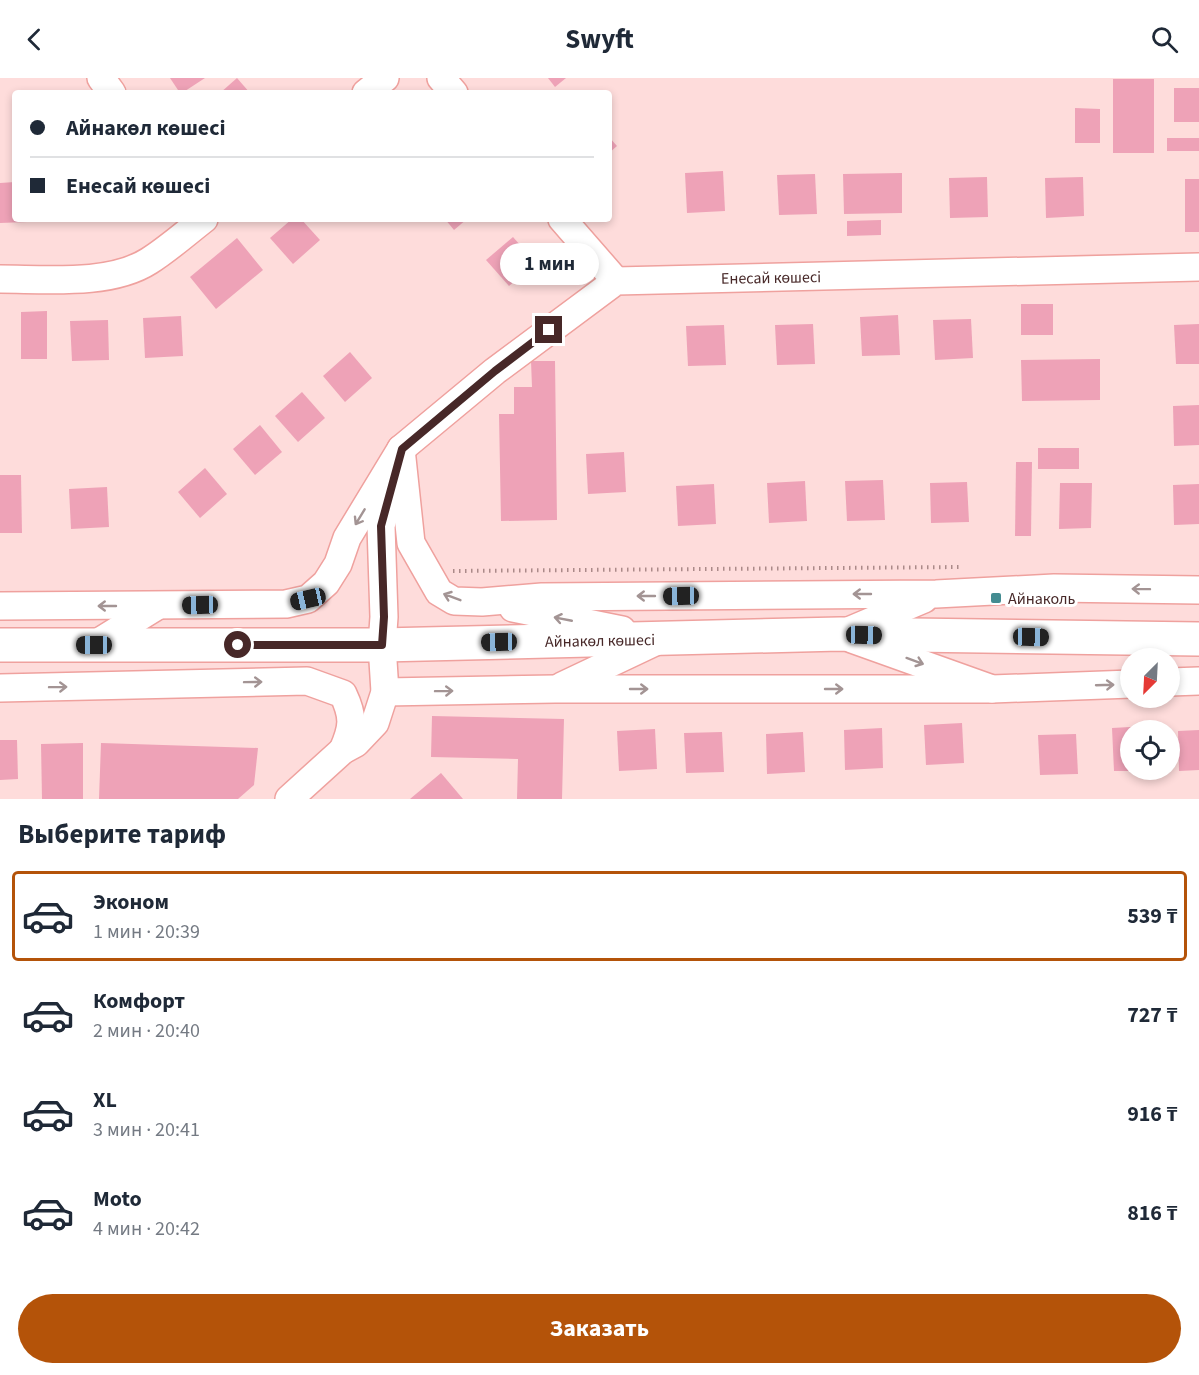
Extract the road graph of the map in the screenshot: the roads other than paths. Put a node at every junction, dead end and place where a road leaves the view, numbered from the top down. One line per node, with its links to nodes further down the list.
1 (385, 78): 3 (street)
2 (441, 78): 4 (street)
3 (370, 90)
4 (451, 90)
5 (200, 222): 8 (street)
6 (565, 222): 9 (street)
7 (1199, 267): 9 (street, Енесай көшесі)
8 (0, 279)
9 (616, 281): 10 (street)
10 (402, 449): 13 (street, one-way to 10); 15 (street, one-way to 15); 20 (street)
11 (1199, 590): 12 (street, one-way to 12)
12 (936, 594): 13 (street, one-way to 13); 16 (street)
13 (482, 602): 17 (street, one-way to 13)
14 (0, 606): 15 (street, one-way to 14)
15 (157, 606): 19 (street)
16 (840, 634): 17 (main road, Айнакөл көшесі); 18 (main road, Айнакөл көшесі); 27 (street, one-way to 27)
17 (662, 638): 20 (main road, Айнакөл көшесі); 26 (street)
18 (1199, 639)
19 (94, 645): 20 (main road, Айнакөл көшесі); 21 (main road, Айнакөл көшесі)
20 (382, 645): 28 (street)
21 (5, 648)
22 (1199, 681): 23 (street)
23 (1180, 682)
24 (1120, 684): 27 (street, one-way to 24)
25 (0, 688): 29 (street, one-way to 29)
26 (555, 689): 27 (street, one-way to 27); 28 (street, one-way to 26)
27 (992, 689)
28 (385, 692): 29 (street)
29 (343, 750): 30 (street)
30 (289, 799)

